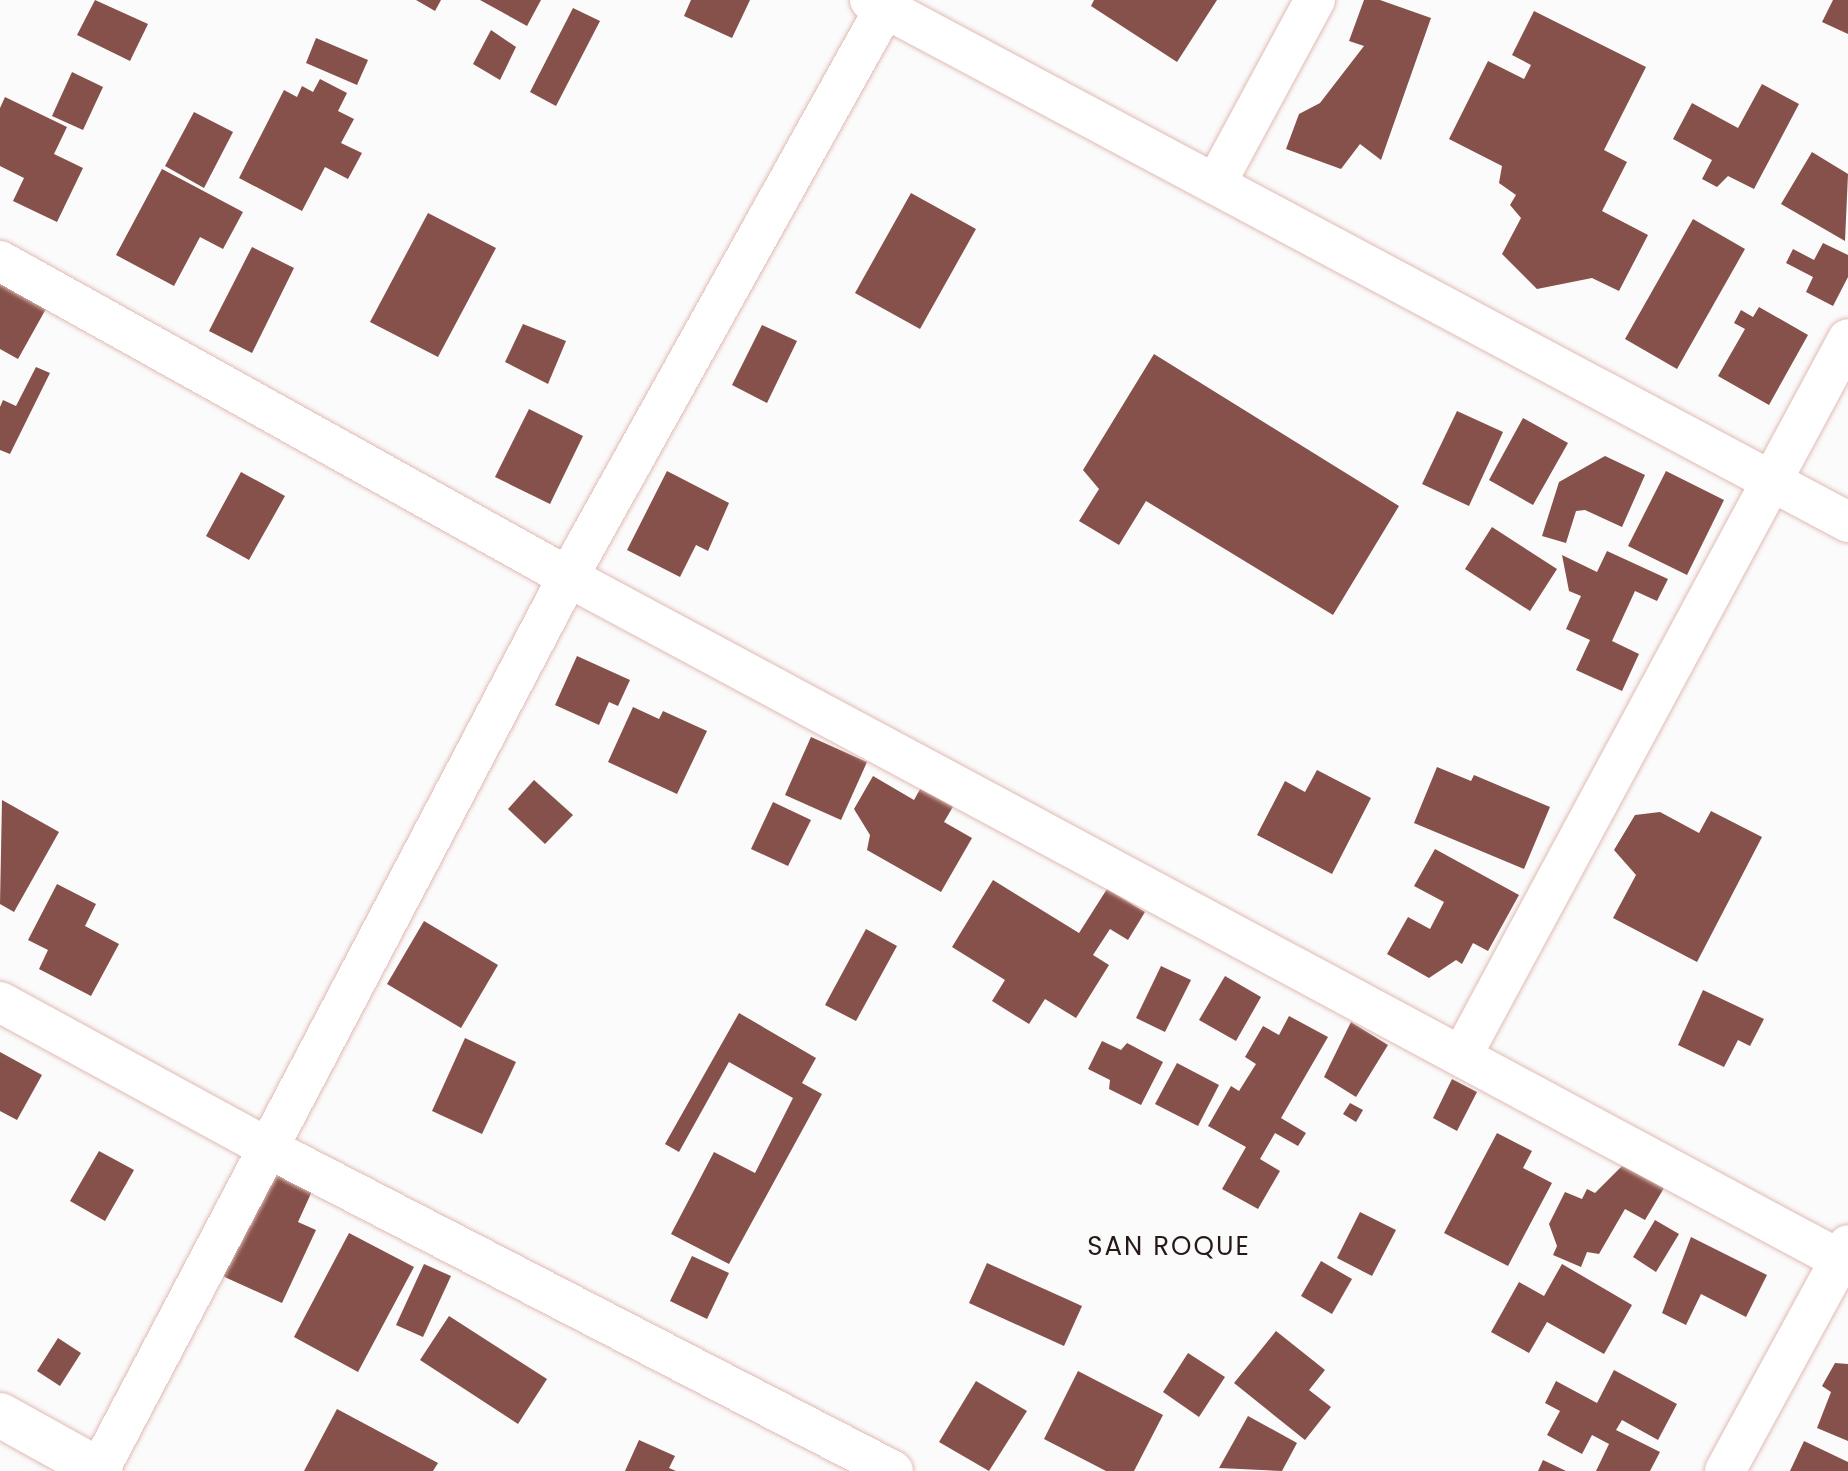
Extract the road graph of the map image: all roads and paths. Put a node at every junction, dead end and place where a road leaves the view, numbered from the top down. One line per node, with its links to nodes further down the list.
1 (1315, 0): 3 (street)
2 (877, 4): 3 (street); 8 (street)
3 (1217, 181): 6 (street)
4 (0, 261): 8 (street)
5 (1848, 339): 6 (street)
6 (1772, 480): 7 (street); 10 (street)
7 (1848, 522)
8 (568, 577): 10 (street); 11 (street)
9 (0, 1002): 11 (street)
10 (1462, 1055): 12 (street)
11 (270, 1149): 14 (street); 15 (street)
12 (1844, 1252): 16 (street)
13 (0, 1415): 14 (main road)
14 (100, 1471)
15 (893, 1471)
16 (1725, 1471)

